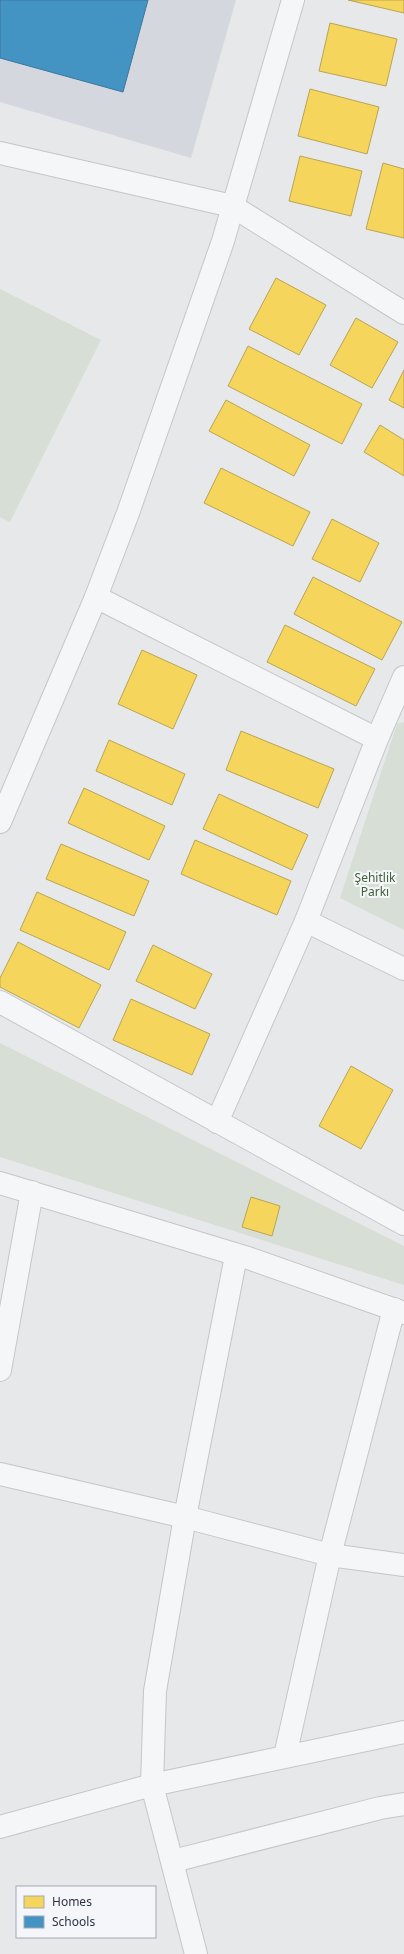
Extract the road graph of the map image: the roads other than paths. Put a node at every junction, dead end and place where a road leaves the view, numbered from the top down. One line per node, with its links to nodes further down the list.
1 (294, 0): 3 (street)
2 (0, 153): 3 (street)
3 (232, 206): 4 (street); 5 (street)
4 (404, 313)
5 (96, 598): 7 (street); 8 (street)
6 (404, 677): 7 (street)
7 (377, 739): 9 (street)
8 (0, 822)
9 (306, 921): 10 (street); 12 (street)
10 (404, 969)
11 (0, 1002): 12 (street)
12 (217, 1122): 15 (street)
13 (0, 1183): 14 (street)
14 (32, 1192): 16 (street); 18 (street)
15 (404, 1224)
16 (236, 1256): 17 (street); 20 (street)
17 (399, 1311): 21 (street)
18 (0, 1370)
19 (0, 1474): 20 (street)
20 (186, 1517): 21 (street); 25 (street)
21 (330, 1555): 22 (street); 24 (street)
22 (404, 1565)
23 (404, 1732): 24 (street)
24 (285, 1756): 25 (street)
25 (152, 1785): 27 (street); 28 (street)
26 (404, 1804): 28 (street)
27 (0, 1827)
28 (173, 1861): 29 (street)
29 (196, 1954)

